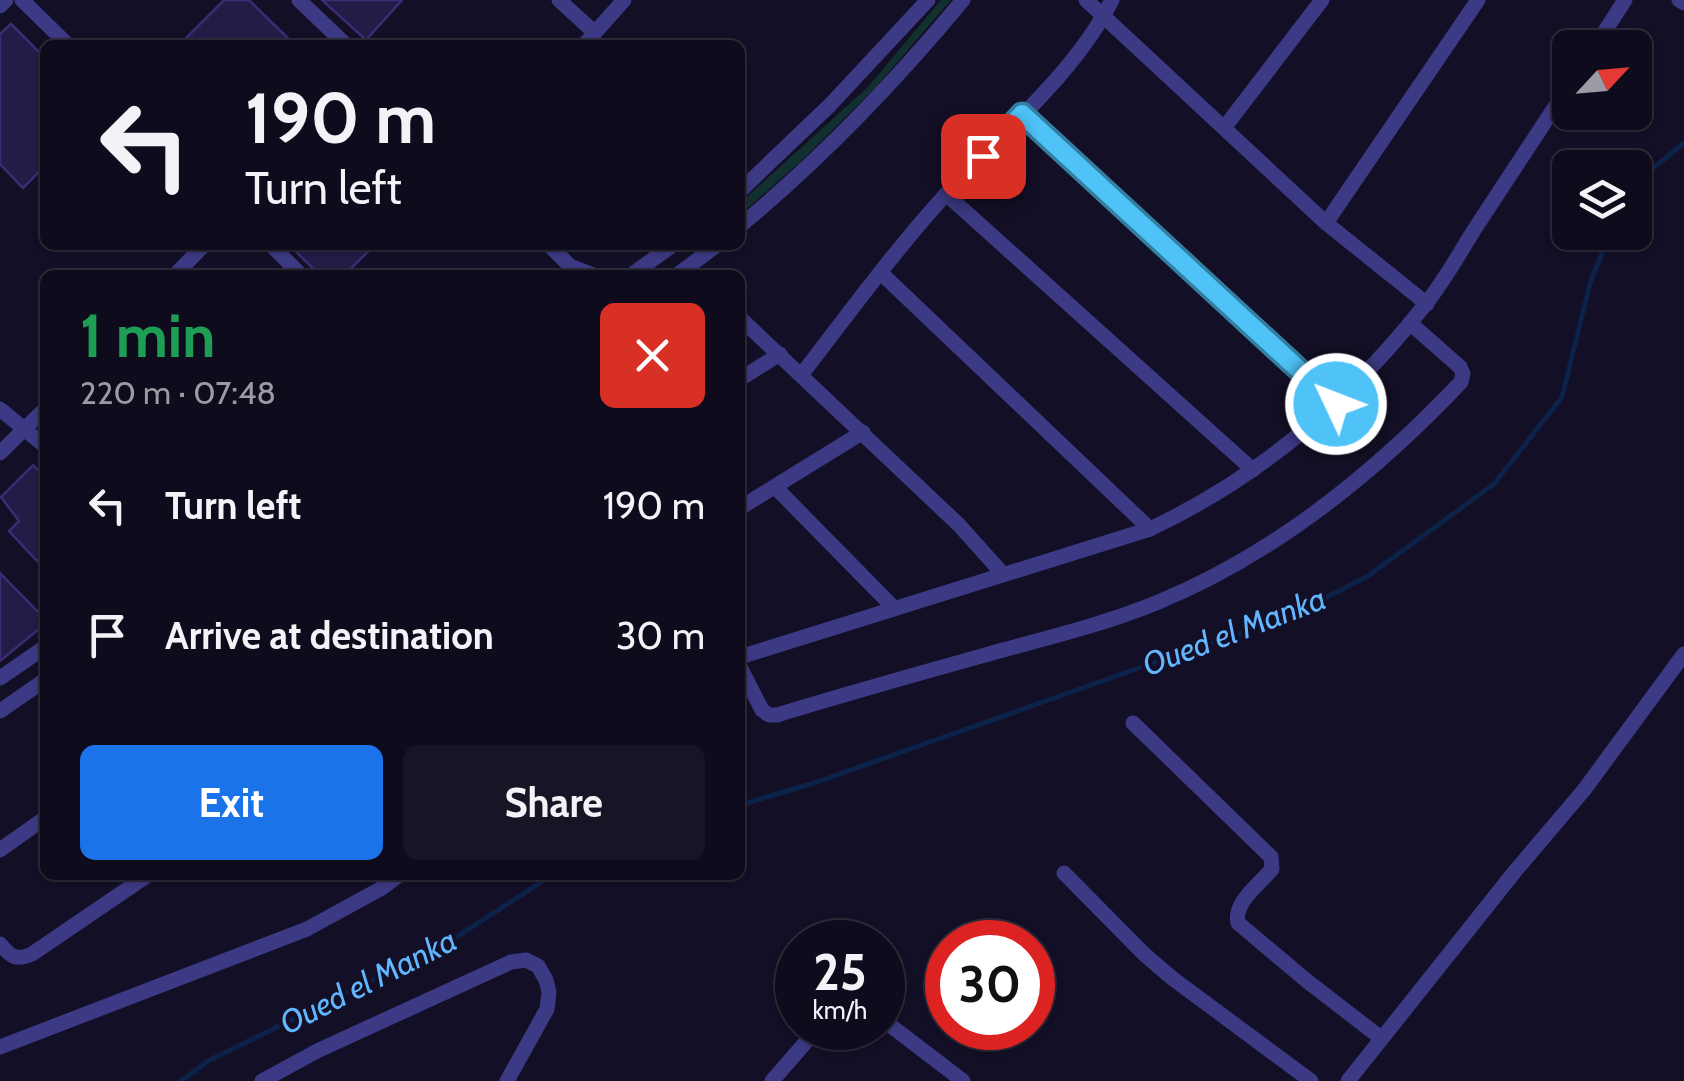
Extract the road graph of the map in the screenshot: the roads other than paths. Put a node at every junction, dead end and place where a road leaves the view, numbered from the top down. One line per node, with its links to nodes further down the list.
1 (6, 0): 13 (street)
2 (22, 0): 17 (street)
3 (299, 0): 18 (street)
4 (559, 0): 16 (street)
5 (624, 0): 16 (street)
6 (928, 0): 22 (street)
7 (963, 0): 24 (street)
8 (1086, 0): 14 (street)
9 (1112, 0): 14 (street)
10 (1322, 0): 21 (street)
11 (1478, 0): 25 (street)
12 (1625, 0): 15 (street)
13 (0, 6)
14 (1104, 16): 20 (street); 21 (street)
15 (1606, 30)
16 (589, 39)
17 (63, 40)
18 (341, 40)
19 (1552, 112): 37 (street)
20 (1022, 114): 23 (street); 43 (street)
21 (1224, 128): 25 (street)
22 (745, 186)
23 (946, 194): 36 (street); 50 (street)
24 (745, 222)
25 (1326, 223): 37 (street)
26 (199, 250): 31 (street)
27 (275, 250): 32 (street)
28 (552, 250): 33 (street)
29 (666, 250): 34 (street)
30 (711, 250): 35 (street)
31 (180, 270)
32 (296, 270)
33 (570, 270)
34 (638, 270)
35 (688, 270)
36 (881, 273): 41 (street); 53 (street)
37 (1426, 304): 39 (street)
38 (745, 322): 40 (street)
39 (1410, 323): 43 (street); 59 (street)
40 (780, 354): 41 (street); 42 (street)
41 (802, 374): 47 (street)
42 (745, 376)
43 (1336, 404): 50 (street)
44 (0, 409): 46 (street)
45 (40, 414): 46 (street)
46 (24, 430): 48 (street); 49 (street)
47 (863, 432): 51 (street); 54 (street)
48 (40, 442)
49 (0, 453)
50 (1253, 470): 53 (street)
51 (775, 487): 52 (street); 55 (street)
52 (745, 505)
53 (1150, 529): 54 (street)
54 (1003, 574): 55 (street)
55 (894, 608): 58 (street)
56 (40, 650): 60 (street)
57 (1684, 654): 71 (street)
58 (745, 656)
59 (745, 676)
60 (0, 678)
61 (40, 683): 62 (street)
62 (0, 711)
63 (1133, 723): 71 (street)
64 (40, 822): 65 (street)
65 (0, 850)
66 (1064, 873): 78 (street)
67 (141, 880): 69 (street)
68 (392, 880): 72 (street)
69 (0, 944)
70 (905, 1037): 77 (street)
71 (1381, 1038): 79 (street)
72 (0, 1047)
73 (799, 1050): 76 (street)
74 (262, 1081): 75 (street)
75 (506, 1081)
76 (772, 1081)
77 (962, 1081)
78 (1311, 1081)
79 (1348, 1081)

